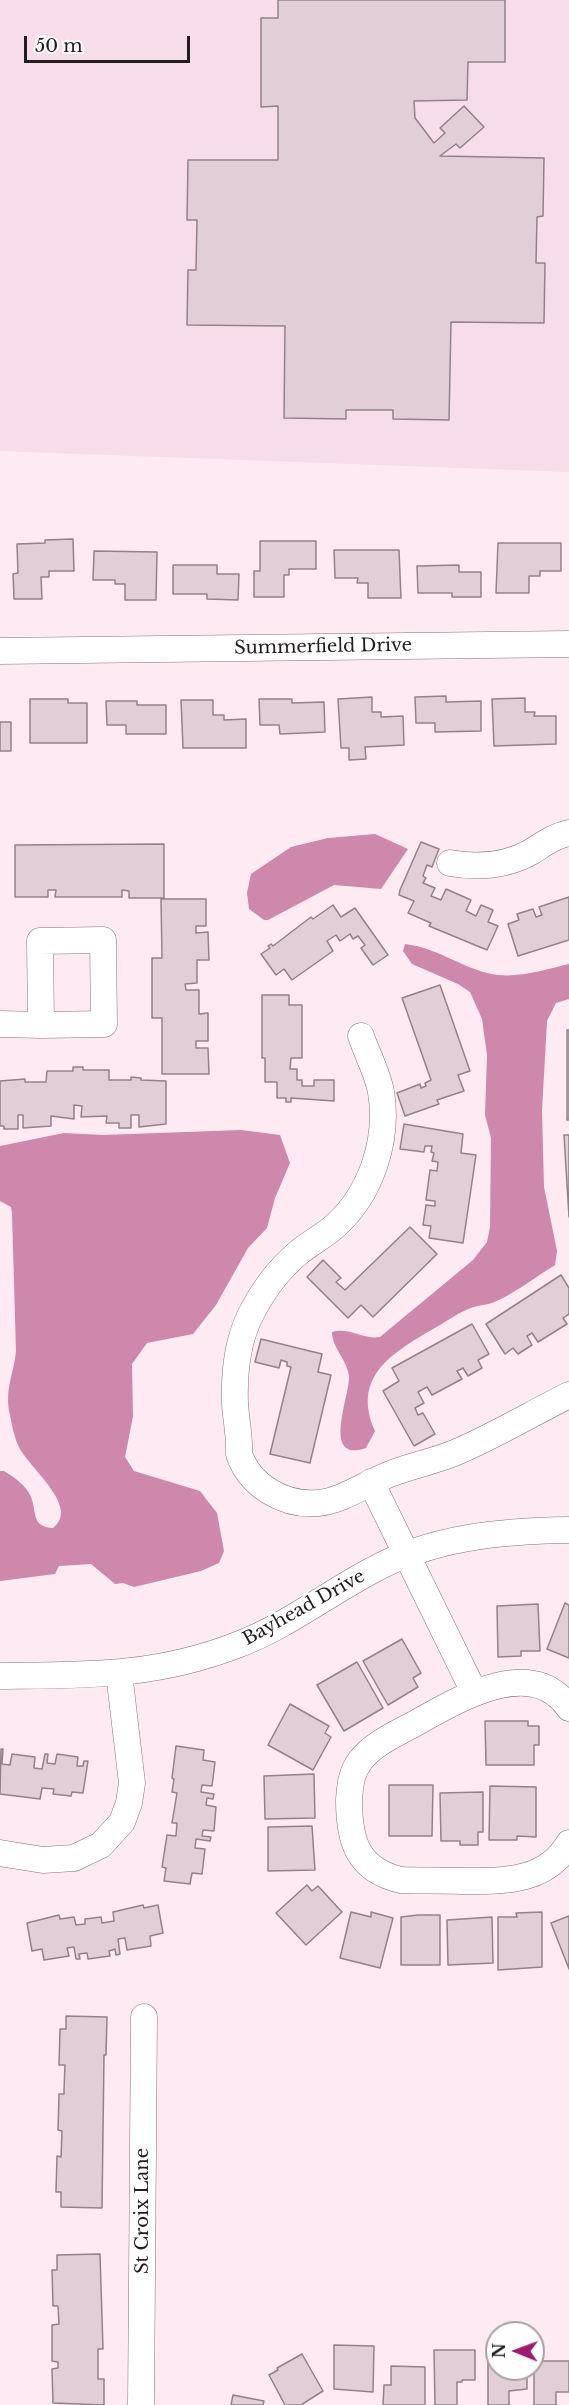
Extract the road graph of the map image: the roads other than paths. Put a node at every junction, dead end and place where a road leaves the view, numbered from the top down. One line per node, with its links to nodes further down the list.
1 (569, 644): 2 (street, Summerfield Drive)
2 (0, 651)
3 (569, 833): 4 (street)
4 (450, 863)
5 (0, 1024): 6 (street)
6 (41, 1025)
7 (361, 1036): 9 (street)
8 (569, 1395): 9 (street)
9 (371, 1482): 11 (street)
10 (569, 1530): 11 (street, Bayhead Drive)
11 (406, 1556): 12 (street, Bayhead Drive); 14 (street)
12 (119, 1673): 13 (street, Bayhead Drive); 17 (street)
13 (0, 1676)
14 (474, 1692): 15 (street); 16 (street)
15 (569, 1708)
16 (569, 1843)
17 (0, 1853)
18 (144, 2017): 19 (street, St Croix Lane)
19 (141, 2405)

